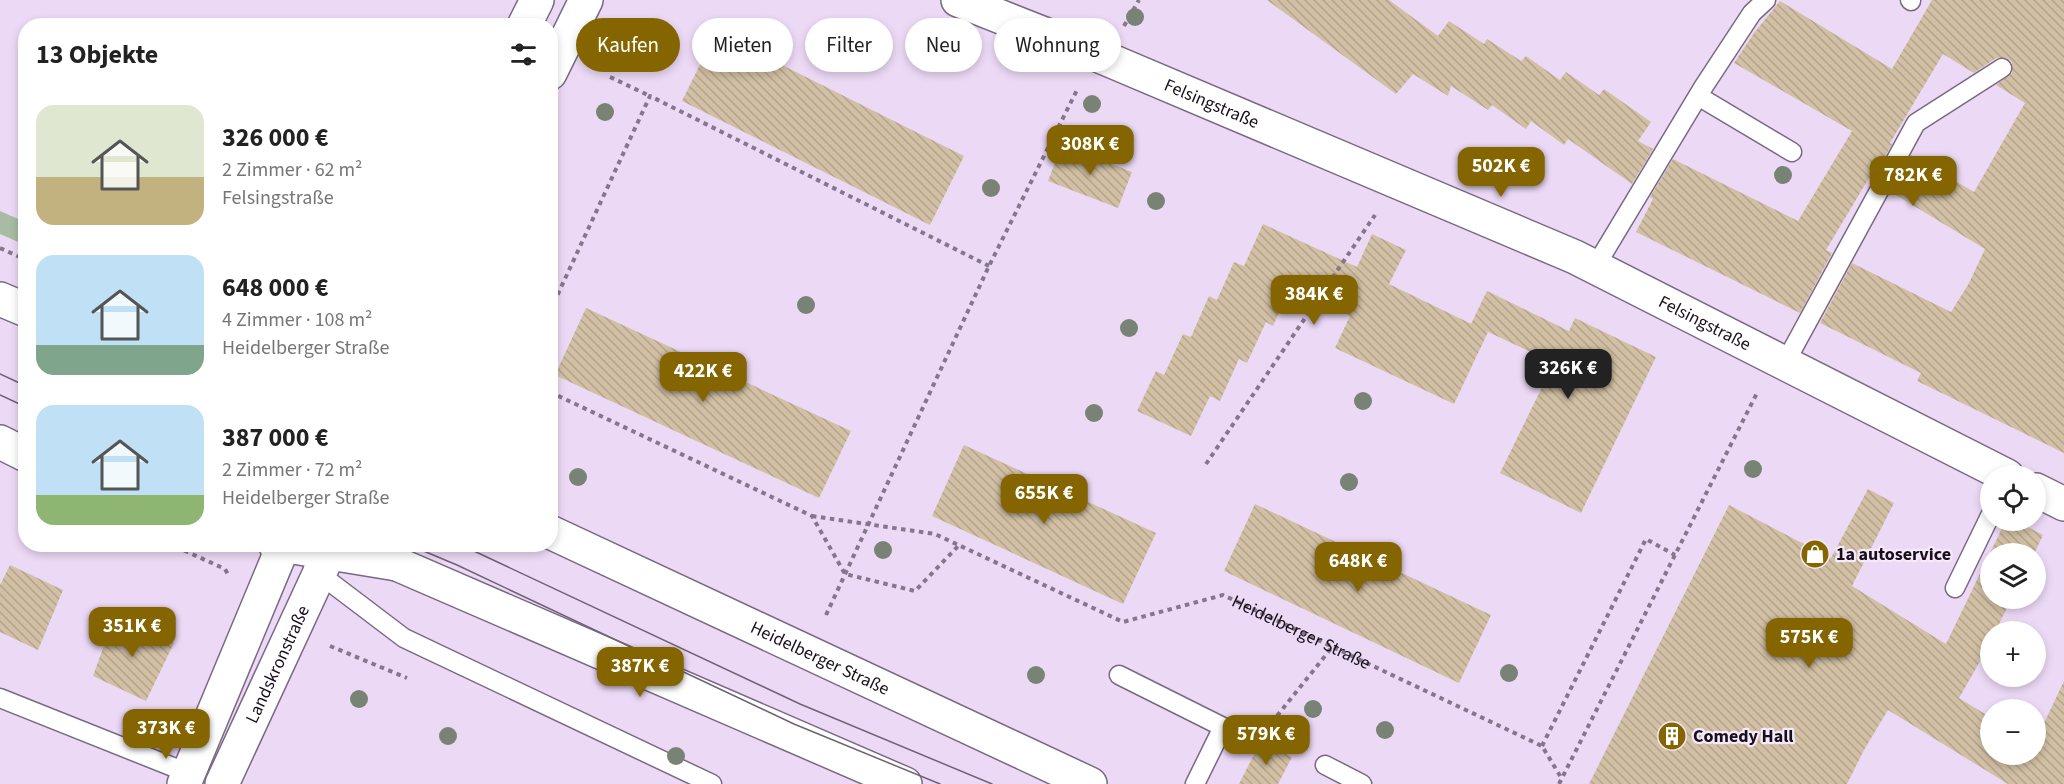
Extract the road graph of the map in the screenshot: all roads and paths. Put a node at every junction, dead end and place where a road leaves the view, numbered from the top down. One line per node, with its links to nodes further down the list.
1 (537, 0): 5 (main road)
2 (586, 0): 7 (main road)
3 (958, 0): 6 (main road, Felsingstraße)
4 (1766, 0): 13 (lane)
5 (528, 18)
6 (1004, 18)
7 (558, 57)
8 (1121, 65): 15 (main road, Felsingstraße)
9 (2002, 68): 23 (lane)
10 (1086, 72): 18 (path)
11 (610, 77): 12 (path)
12 (650, 96): 18 (path); 20 (path)
13 (1698, 96): 14 (lane); 19 (lane)
14 (1792, 152)
15 (1397, 182): 19 (main road, Felsingstraße); 27 (path)
16 (0, 248): 17 (path)
17 (18, 256)
18 (989, 266): 32 (path)
19 (1595, 267): 23 (main road, Felsingstraße)
20 (558, 294)
21 (0, 299): 22 (main road)
22 (18, 307)
23 (1780, 361): 28 (main road, Felsingstraße); 40 (path)
24 (558, 396): 31 (path, Heidelberger Straße)
25 (0, 442): 26 (main road)
26 (18, 450)
27 (1206, 464)
28 (1985, 465)
29 (2046, 495): 30 (main road)
30 (2064, 504)
31 (812, 516): 32 (path, Heidelberger Straße); 42 (path)
32 (868, 525): 35 (path, Heidelberger Straße); 42 (path)
33 (1983, 531): 44 (lane)
34 (558, 536): 59 (main road, Heidelberger Straße)
35 (959, 545): 42 (path); 47 (path, Heidelberger Straße)
36 (188, 552): 43 (path)
37 (278, 552): 54 (main road)
38 (308, 552): 41 (main road)
39 (386, 554): 41 (main road); 58 (main road)
40 (1676, 555): 51 (path); 55 (path)
41 (327, 557): 56 (main road, Landskronstraße); 57 (lane)
42 (845, 574): 45 (path)
43 (233, 584)
44 (1955, 588)
45 (826, 615)
46 (325, 644): 49 (path)
47 (1333, 646): 51 (path, Heidelberger Straße); 52 (path)
48 (1119, 675): 60 (lane)
49 (407, 678)
50 (0, 698): 54 (lane)
51 (1542, 746): 55 (path)
52 (1244, 756)
53 (1325, 765): 61 (lane)
54 (186, 779)
55 (1561, 782)
56 (222, 784)
57 (712, 784)
58 (904, 784)
59 (1090, 784)
60 (1195, 784)
61 (1362, 784)

